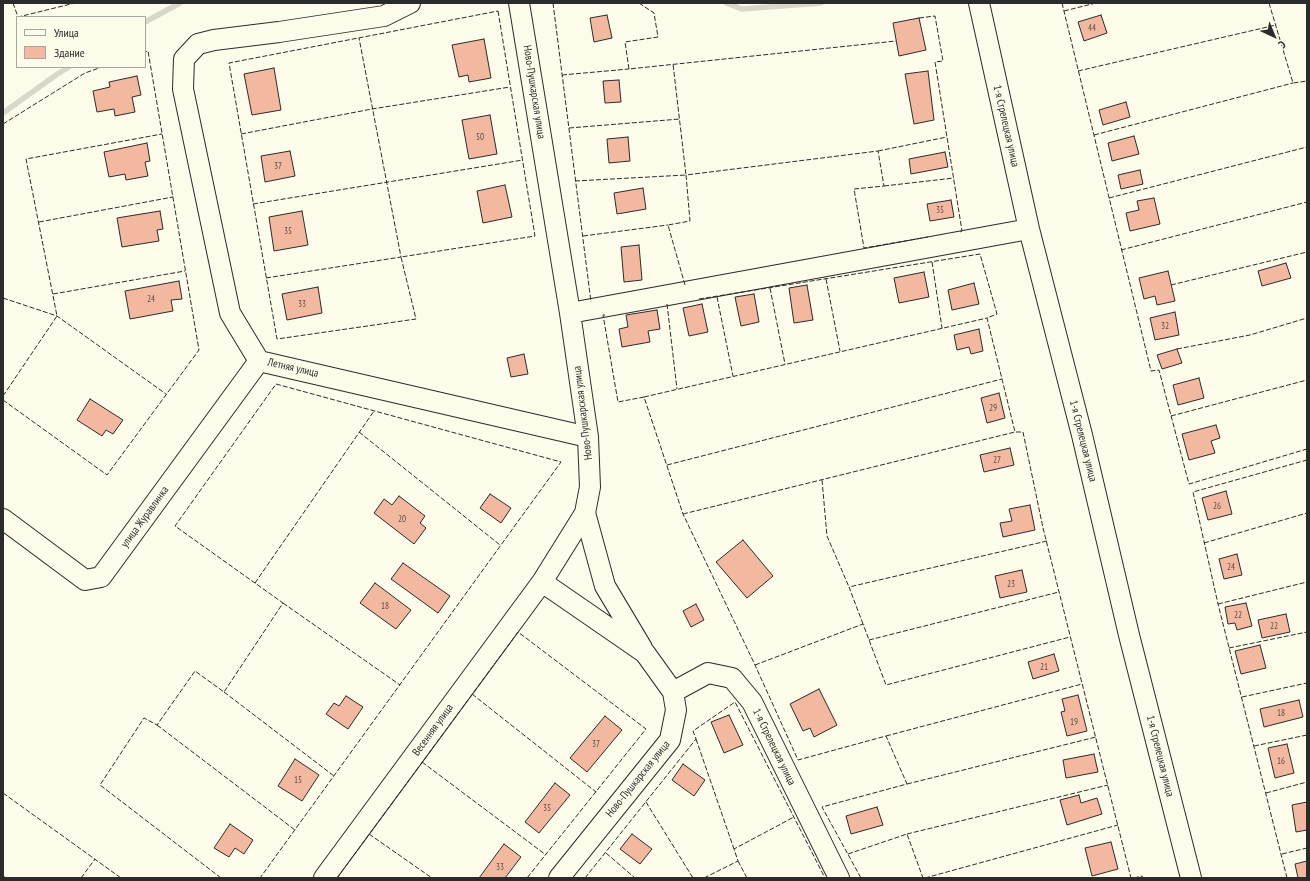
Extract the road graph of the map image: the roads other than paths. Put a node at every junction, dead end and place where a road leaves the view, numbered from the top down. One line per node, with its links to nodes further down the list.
1 (410, 3): 6 (street, Летняя улица)
2 (519, 3): 5 (street, Ново-Пушкарская улица)
3 (979, 3): 4 (street, 1-я Стрелецкая улица)
4 (1029, 229): 5 (street); 16 (street, 1-я Стрелецкая улица)
5 (570, 313): 7 (street, Ново-Пушкарская улица)
6 (258, 361): 7 (street, Летняя улица); 9 (street, улица Журавлинка)
7 (588, 437): 8 (street, Ново-Пушкарская улица)
8 (585, 513): 10 (street, Ново-Пушкарская улица); 11 (street)
9 (3, 519)
10 (542, 582): 11 (street, Ново-Пушкарская улица); 13 (street, Весенняя улица)
11 (645, 653): 12 (street, Ново-Пушкарская улица)
12 (673, 692): 14 (street, Ново-Пушкарская улица); 15 (street, 1-я Стрелецкая улица)
13 (324, 878)
14 (559, 878)
15 (839, 878)
16 (1191, 878)

